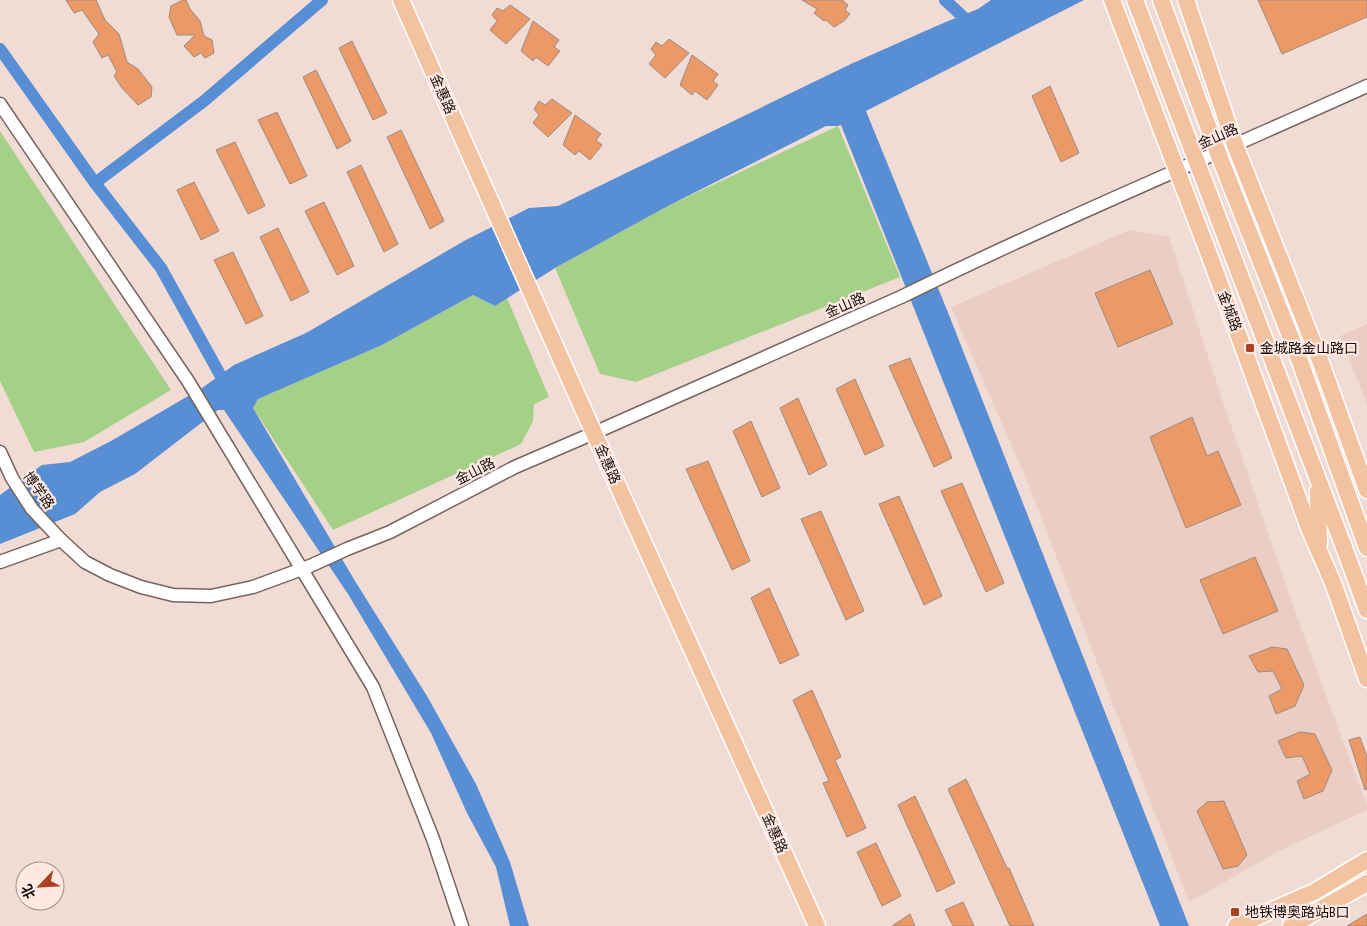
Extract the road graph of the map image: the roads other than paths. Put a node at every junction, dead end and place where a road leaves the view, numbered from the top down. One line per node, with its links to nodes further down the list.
1 (402, 0): 13 (main road, 金惠路)
2 (1112, 0): 11 (main road, 金城路)
3 (1135, 0): 10 (main road, 金城路)
4 (1161, 0): 9 (main road)
5 (1186, 0): 8 (main road)
6 (1367, 86): 8 (street, 金山路)
7 (0, 104): 22 (street)
8 (1235, 145): 9 (street, 金山路); 12 (main road)
9 (1218, 153): 10 (street, 金山路); 14 (main road)
10 (1196, 162): 11 (street, 金山路); 16 (main road, 金城路)
11 (1177, 171): 13 (street, 金山路); 20 (main road, 金城路)
12 (1320, 360): 14 (main road); 17 (main road)
13 (594, 433): 22 (street, 金山路); 28 (main road, 金惠路)
14 (1332, 450): 19 (main road)
15 (0, 452): 18 (street, 博学路)
16 (1318, 479): 20 (main road); 23 (main road, 金城路)
17 (1367, 490)
18 (57, 536): 21 (street); 22 (street, 金山路)
19 (1367, 548)
20 (1319, 552): 24 (main road, 金城路)
21 (0, 562)
22 (306, 568): 27 (street)
23 (1367, 610)
24 (1367, 679)
25 (1367, 860): 29 (main road)
26 (1367, 883): 30 (main road)
27 (462, 926)
28 (817, 926)
29 (1236, 926)
30 (1291, 926)

